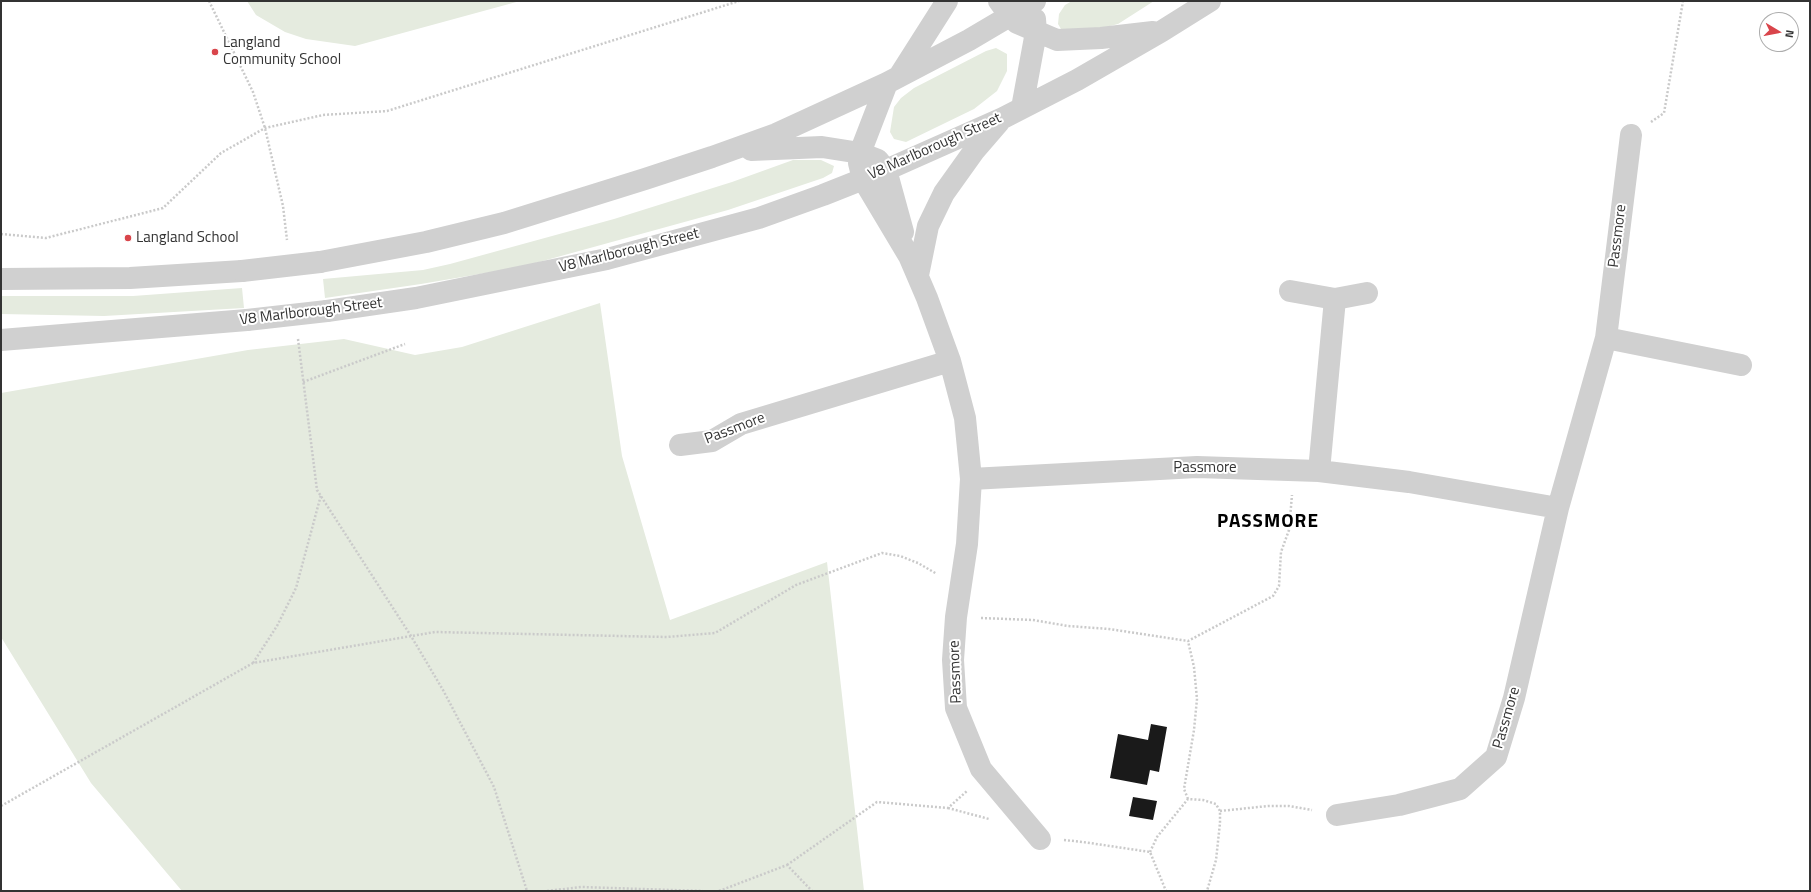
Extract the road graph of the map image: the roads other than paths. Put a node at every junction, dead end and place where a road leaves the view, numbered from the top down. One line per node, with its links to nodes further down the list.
1 (947, 1): 7 (street)
2 (1210, 1): 5 (street, V8 Marlborough Street)
3 (1032, 2): 4 (street); 6 (street)
4 (1004, 8): 6 (street); 7 (street)
5 (1162, 31): 6 (street); 8 (street, V8 Marlborough Street)
6 (1036, 32): 8 (street)
7 (892, 80): 11 (street); 12 (street)
8 (1022, 108): 9 (street, V8 Marlborough Street)
9 (1003, 118): 13 (street, V8 Marlborough Street); 15 (street)
10 (1631, 135): 20 (street, Passmore)
11 (729, 151): 12 (street); 16 (street, bridge)
12 (860, 152): 13 (street); 14 (street)
13 (886, 170): 14 (street, V8 Marlborough Street); 15 (street, Passmore)
14 (863, 179): 15 (street, Passmore); 21 (street, V8 Marlborough Street, bridge)
15 (913, 266): 22 (street, Passmore)
16 (1, 278)
17 (1290, 291): 19 (street)
18 (1367, 293): 19 (street)
19 (1335, 299): 25 (street)
20 (1606, 338): 23 (street); 27 (street, Passmore)
21 (1, 340)
22 (950, 361): 24 (street, Passmore); 26 (street, Passmore)
23 (1742, 365)
24 (680, 445)
25 (1319, 471): 26 (street, Passmore); 27 (street, Passmore)
26 (971, 479): 29 (street, Passmore)
27 (1558, 508): 28 (street, Passmore)
28 (1337, 815)
29 (1040, 839)

